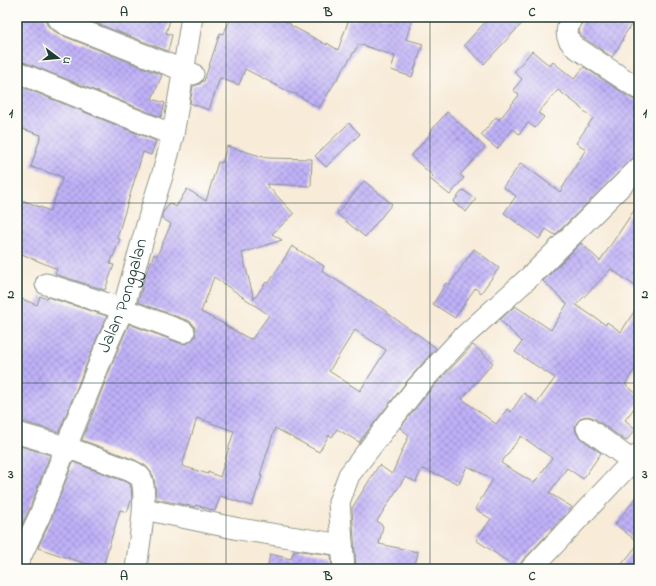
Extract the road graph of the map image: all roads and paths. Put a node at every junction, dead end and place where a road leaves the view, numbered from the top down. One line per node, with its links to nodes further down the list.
1 (57, 17): 5 (street)
2 (192, 17): 5 (street, Jalan Ponggalan)
3 (572, 17): 6 (street)
4 (17, 72): 7 (street)
5 (188, 73): 7 (street, Jalan Ponggalan)
6 (639, 89)
7 (173, 135): 10 (street, Jalan Ponggalan)
8 (639, 168): 17 (street)
9 (46, 284): 10 (street)
10 (123, 309): 11 (street); 14 (street, Jalan Ponggalan)
11 (184, 332)
12 (587, 428): 15 (street)
13 (17, 433): 14 (street)
14 (66, 447): 16 (street); 18 (street, Jalan Ponggalan)
15 (636, 458): 21 (street)
16 (144, 509): 17 (street); 19 (street)
17 (342, 545): 20 (street)
18 (17, 564)
19 (136, 569)
20 (344, 569)
21 (530, 569)

